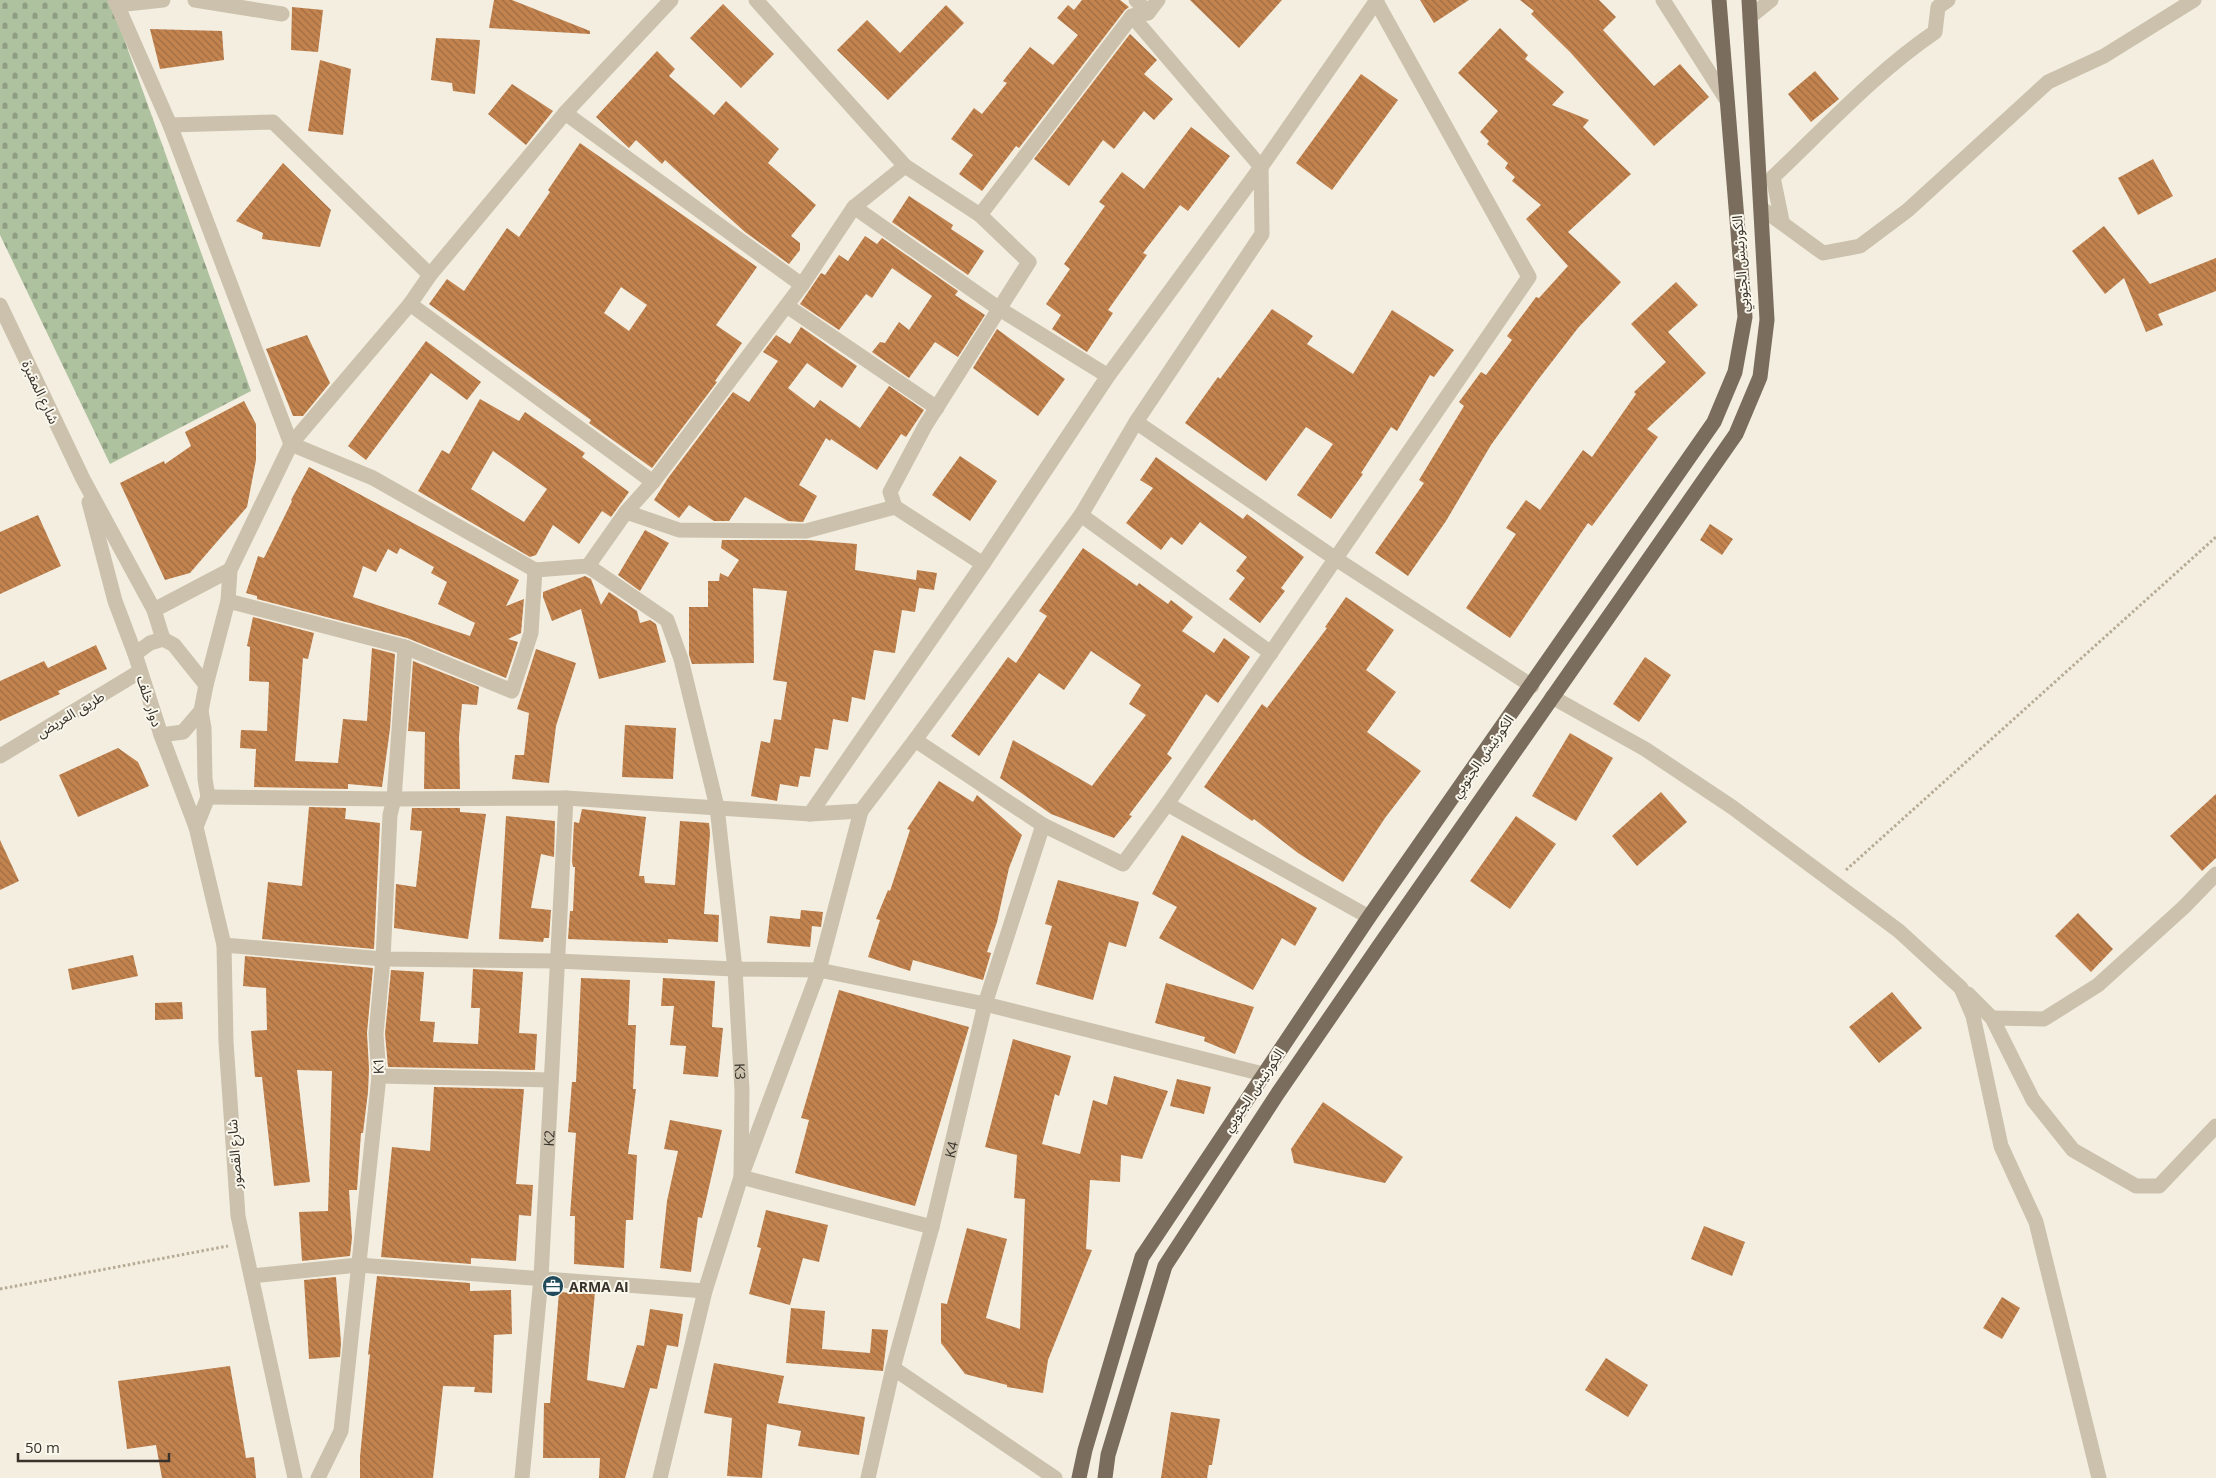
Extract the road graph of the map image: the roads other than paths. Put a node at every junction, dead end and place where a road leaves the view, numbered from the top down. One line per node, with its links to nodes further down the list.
1 (163, 0): 14 (street)
2 (195, 0): 15 (street)
3 (671, 0): 20 (street)
4 (756, 0): 22 (street)
5 (1136, 0): 16 (street)
6 (1158, 0): 16 (street)
7 (1376, 0): 23 (street); 43 (street)
8 (1663, 0): 19 (street)
9 (1718, 0): 19 (main road, الكورنيش الجنوبي)
10 (1749, 0): 18 (main road, الكورنيش الجنوبي)
11 (1771, 0): 18 (street)
12 (1948, 0): 27 (street)
13 (2194, 0): 27 (street)
14 (116, 3): 21 (street)
15 (282, 14)
16 (1148, 14): 17 (street)
17 (1132, 16): 23 (street); 26 (street)
18 (1750, 17): 25 (main road, الكورنيش الجنوبي)
19 (1726, 99): 56 (main road, الكورنيش الجنوبي)
20 (565, 113): 28 (street); 29 (street)
21 (170, 124): 28 (street); 37 (street)
22 (905, 166): 24 (street); 26 (street)
23 (1261, 167): 34 (street); 36 (street)
24 (854, 208): 29 (street); 33 (street)
25 (1761, 208): 27 (street); 57 (main road, الكورنيش الجنوبي)
26 (980, 215): 33 (street)
27 (1782, 221)
28 (430, 275): 30 (street)
29 (802, 285): 32 (street)
30 (410, 304): 37 (street); 39 (street)
31 (0, 305): 38 (street, شارع المقبرة)
32 (787, 306): 35 (street); 39 (street)
33 (998, 308): 34 (street); 35 (street)
34 (1108, 376): 44 (street)
35 (937, 408): 40 (street)
36 (1136, 422): 42 (street); 43 (street)
37 (291, 444): 46 (street); 47 (street)
38 (82, 479): 49 (street); 53 (street, دوار خلف)
39 (653, 482): 41 (street)
40 (895, 507): 41 (street); 44 (street)
41 (626, 512): 45 (street)
42 (1081, 516): 52 (street); 60 (street)
43 (1336, 558): 52 (street); 56 (street)
44 (983, 564): 68 (street)
45 (588, 566): 47 (street); 66 (street, K3)
46 (230, 570): 48 (street, دوار خلف); 49 (street)
47 (535, 570): 51 (street)
48 (228, 601): 51 (street); 55 (street, دوار خلف)
49 (154, 610): 50 (street)
50 (163, 639): 53 (street); 55 (street)
51 (405, 647): 64 (street, K1)
52 (1270, 653): 65 (street)
53 (135, 654): 54 (street, دوار خلف)
54 (140, 672): 59 (street, دوار خلف); 61 (street, طريق العريض)
55 (206, 685): 58 (street, دوار خلف)
56 (1532, 686): 72 (main road, الكورنيش الجنوبي)
57 (1552, 697): 78 (street); 99 (main road, الكورنيش الجنوبي)
58 (201, 711): 59 (street, دوار خلف); 62 (street)
59 (161, 735): 70 (street, شارع القصور)
60 (915, 740): 67 (street); 69 (street)
61 (0, 756)
62 (208, 796): 64 (street); 70 (street)
63 (566, 798): 64 (street); 66 (street); 75 (street, K2)
64 (394, 799): 74 (street, K1)
65 (1167, 804): 69 (street); 72 (street)
66 (717, 807): 68 (street); 76 (street, K3)
67 (861, 811): 68 (street); 77 (street)
68 (810, 814)
69 (1043, 825): 79 (street, K4)
70 (196, 827): 73 (street, شارع القصور)
71 (2216, 874): 80 (street)
72 (1369, 917): 81 (main road, الكورنيش الجنوبي)
73 (224, 945): 74 (street); 88 (street, شارع القصور)
74 (383, 958): 75 (street); 82 (street, K1)
75 (557, 960): 76 (street); 83 (street, K2)
76 (735, 970): 77 (street); 85 (street, K3)
77 (819, 970): 79 (street); 85 (street)
78 (1962, 988): 80 (street); 100 (street)
79 (986, 1004): 81 (street); 86 (street, K4)
80 (1992, 1018): 84 (street)
81 (1263, 1074): 98 (main road, الكورنيش الجنوبي)
82 (379, 1076): 83 (street); 87 (street, K1)
83 (551, 1080): 89 (street, K2)
84 (2216, 1126)
85 (741, 1177): 86 (street); 90 (street, K3)
86 (932, 1227): 91 (street, K4)
87 (358, 1265): 88 (street); 89 (street); 93 (street, K1)
88 (252, 1276): 92 (street, شارع القصور)
89 (541, 1278): 90 (street); 94 (street, K2)
90 (705, 1290): 95 (street, K3)
91 (894, 1368): 96 (street, K4); 97 (street)
92 (295, 1478)
93 (318, 1478)
94 (522, 1478)
95 (660, 1478)
96 (868, 1478)
97 (1055, 1478)
98 (1079, 1478)
99 (1105, 1478)
100 (2099, 1478)

